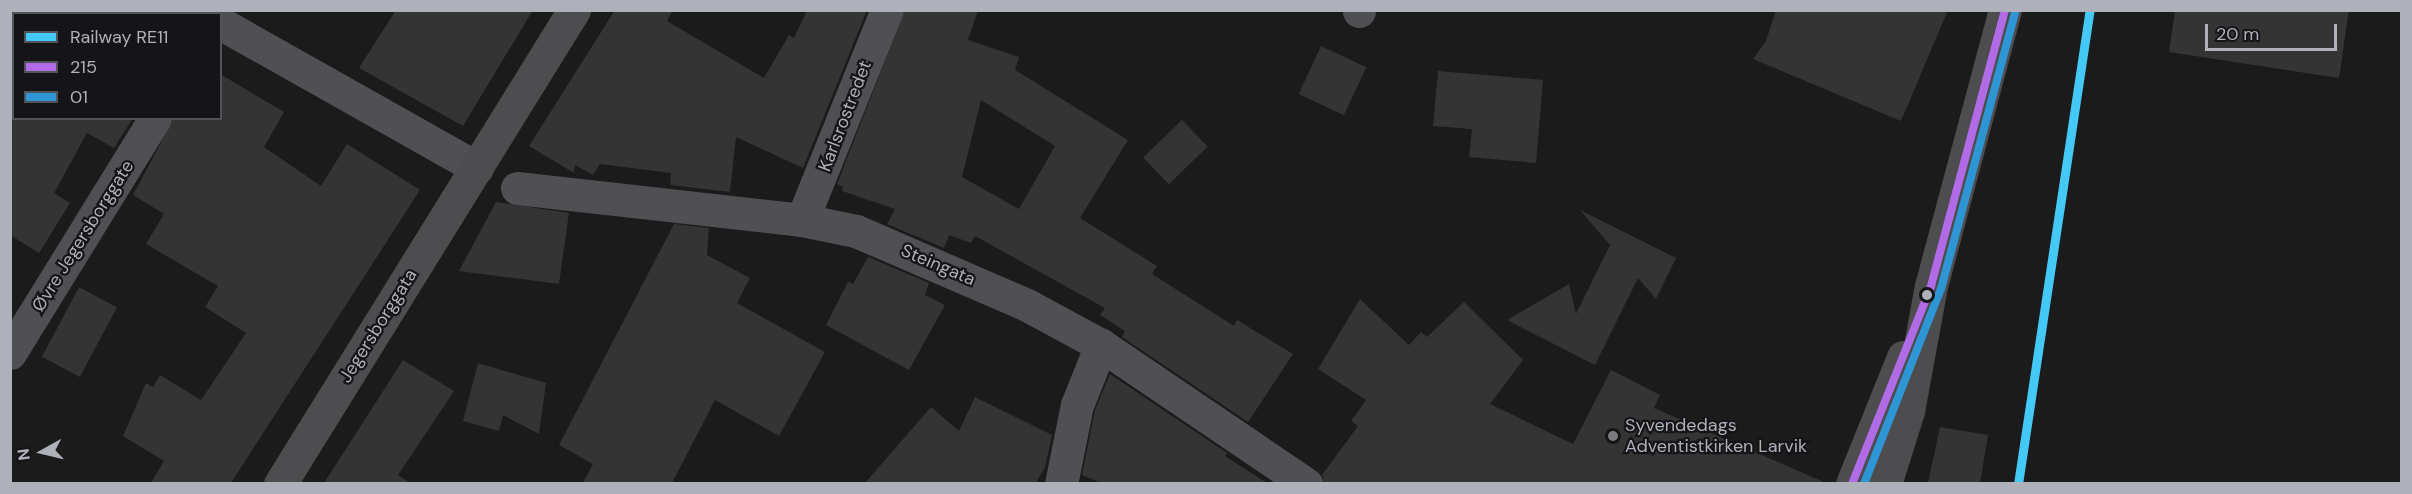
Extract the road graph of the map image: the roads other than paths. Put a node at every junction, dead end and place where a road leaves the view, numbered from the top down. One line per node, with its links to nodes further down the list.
1 (574, 10): 6 (main road, Jegersborggata)
2 (886, 10): 8 (street, Karlsrostredet)
3 (2005, 10): 9 (main road)
4 (222, 24): 6 (street)
5 (154, 120): 11 (street, Øvre Jegersborggate)
6 (477, 168): 12 (main road, Jegersborggata)
7 (517, 188): 8 (street, Steingata)
8 (802, 220): 10 (street, Steingata)
9 (1931, 286): 15 (main road); 16 (main road)
10 (1101, 345): 13 (street); 14 (street, Steingata)
11 (10, 353)
12 (280, 483)
13 (1061, 483)
14 (1306, 483)
15 (1852, 483)
16 (1885, 483)

